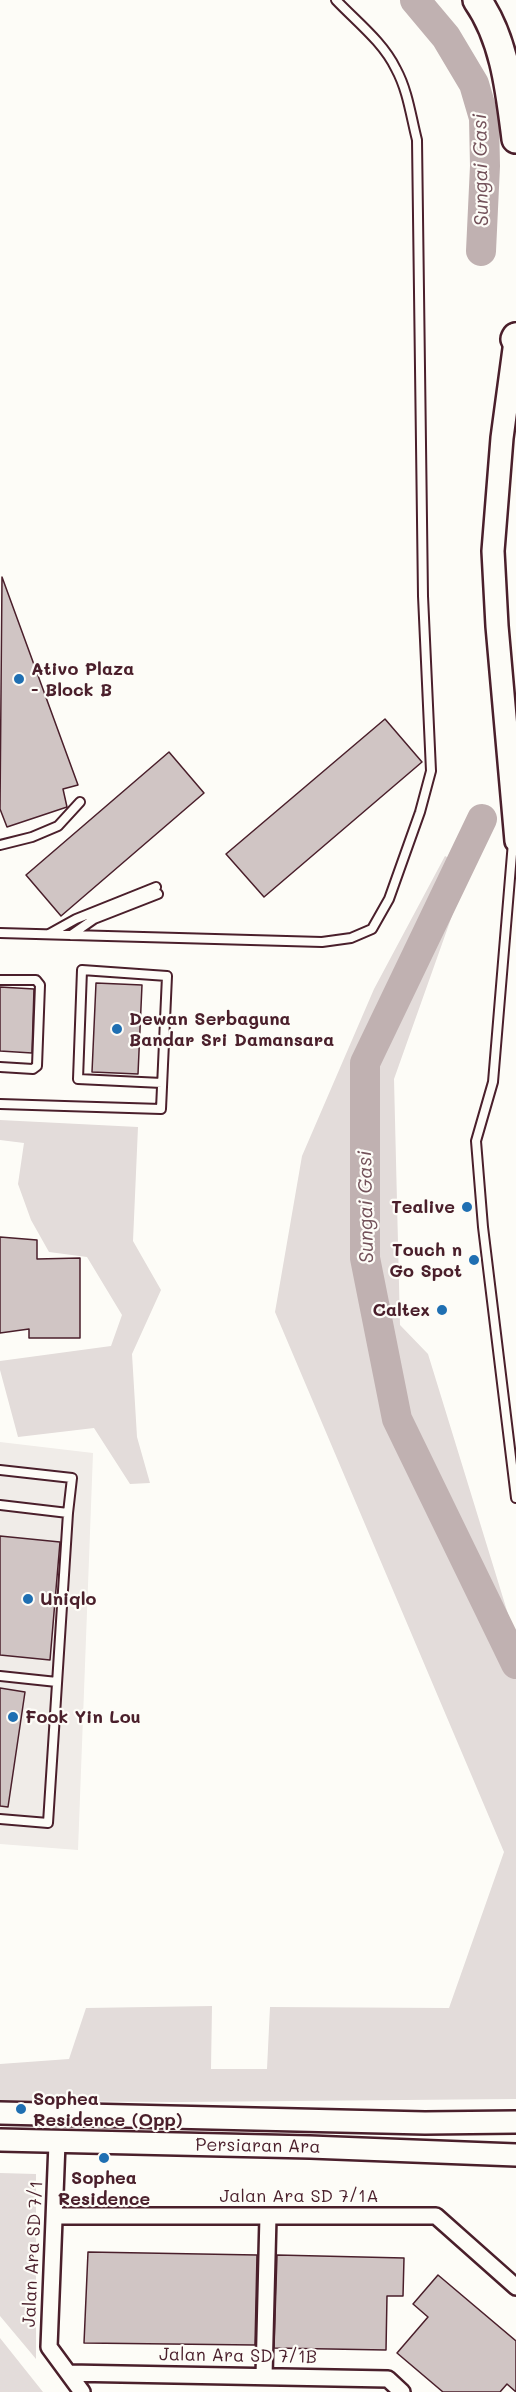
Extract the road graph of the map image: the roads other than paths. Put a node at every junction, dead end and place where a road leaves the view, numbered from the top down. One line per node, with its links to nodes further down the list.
1 (336, 0): 10 (lane)
2 (477, 0): 3 (highway)
3 (516, 139)
4 (516, 336): 6 (main road)
5 (80, 802): 7 (lane)
6 (515, 832): 16 (lane)
7 (0, 845)
8 (0, 933): 9 (lane)
9 (48, 935): 10 (lane); 10 (lane)
10 (71, 935)
11 (0, 981): 12 (lane)
12 (0, 1067)
13 (162, 1083): 13 (lane); 14 (lane)
14 (0, 1104)
15 (0, 1470): 18 (lane)
16 (516, 1498)
17 (0, 1505): 18 (lane)
18 (68, 1513): 20 (lane)
19 (0, 1676): 20 (lane)
20 (57, 1682): 21 (lane)
21 (0, 1820)
22 (0, 2114): 23 (main road, Persiaran Ara)
23 (311, 2121): 24 (main road, Persiaran Ara); 27 (main road)
24 (516, 2122)
25 (0, 2140): 26 (main road, Persiaran Ara)
26 (57, 2143): 27 (main road, Persiaran Ara); 29 (street, Jalan Ara SD 7/1)
27 (310, 2147): 28 (main road, Persiaran Ara)
28 (516, 2155)
29 (55, 2216): 30 (street, Jalan Ara SD 7/1A); 32 (street, Jalan Ara SD 7/1)
30 (268, 2216): 31 (street, Jalan Ara SD 7/1A); 33 (street)
31 (516, 2287)
32 (68, 2373): 33 (street, Jalan Ara SD 7/1B); 34 (street, Jalan Ara SD 7/1)
33 (264, 2376): 35 (street, Jalan Ara SD 7/1B)
34 (82, 2392)
35 (402, 2392)

